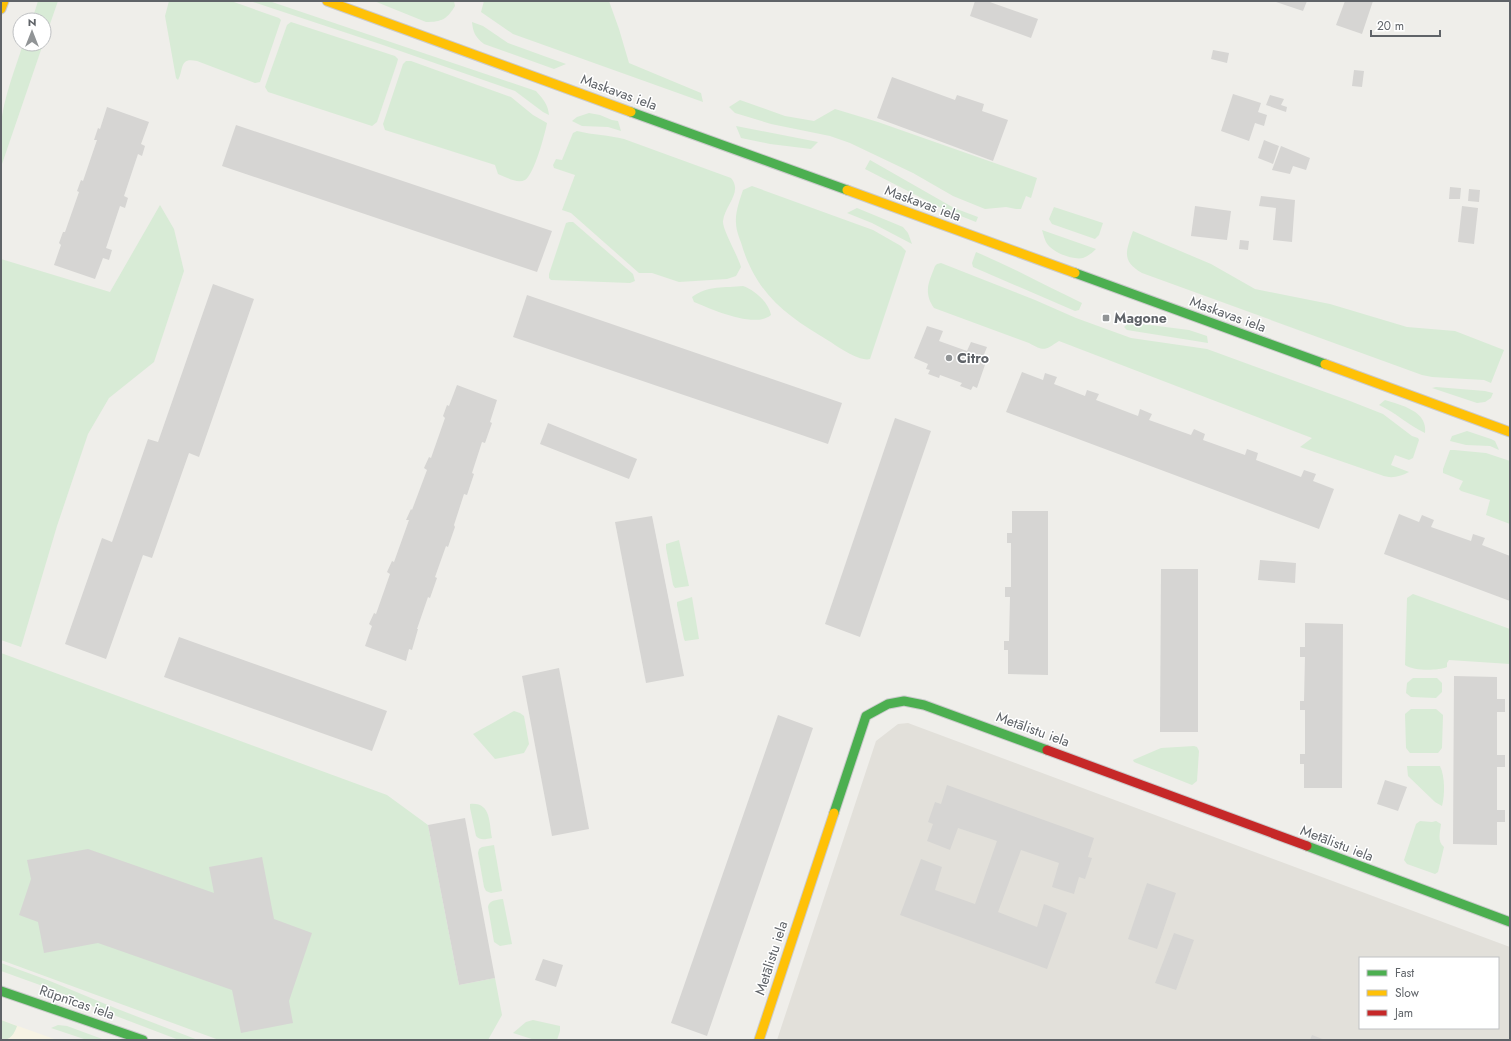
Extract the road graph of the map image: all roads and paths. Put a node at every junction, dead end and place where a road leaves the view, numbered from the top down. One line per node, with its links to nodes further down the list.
1 (4, 1): 3 (street)
2 (327, 1): 4 (street, Maskavas iela)
3 (1, 9)
4 (1510, 432)
5 (1510, 922): 8 (street, Metālistu iela)
6 (1, 991): 7 (street, Rūpnīcas iela)
7 (143, 1040)
8 (759, 1040)

